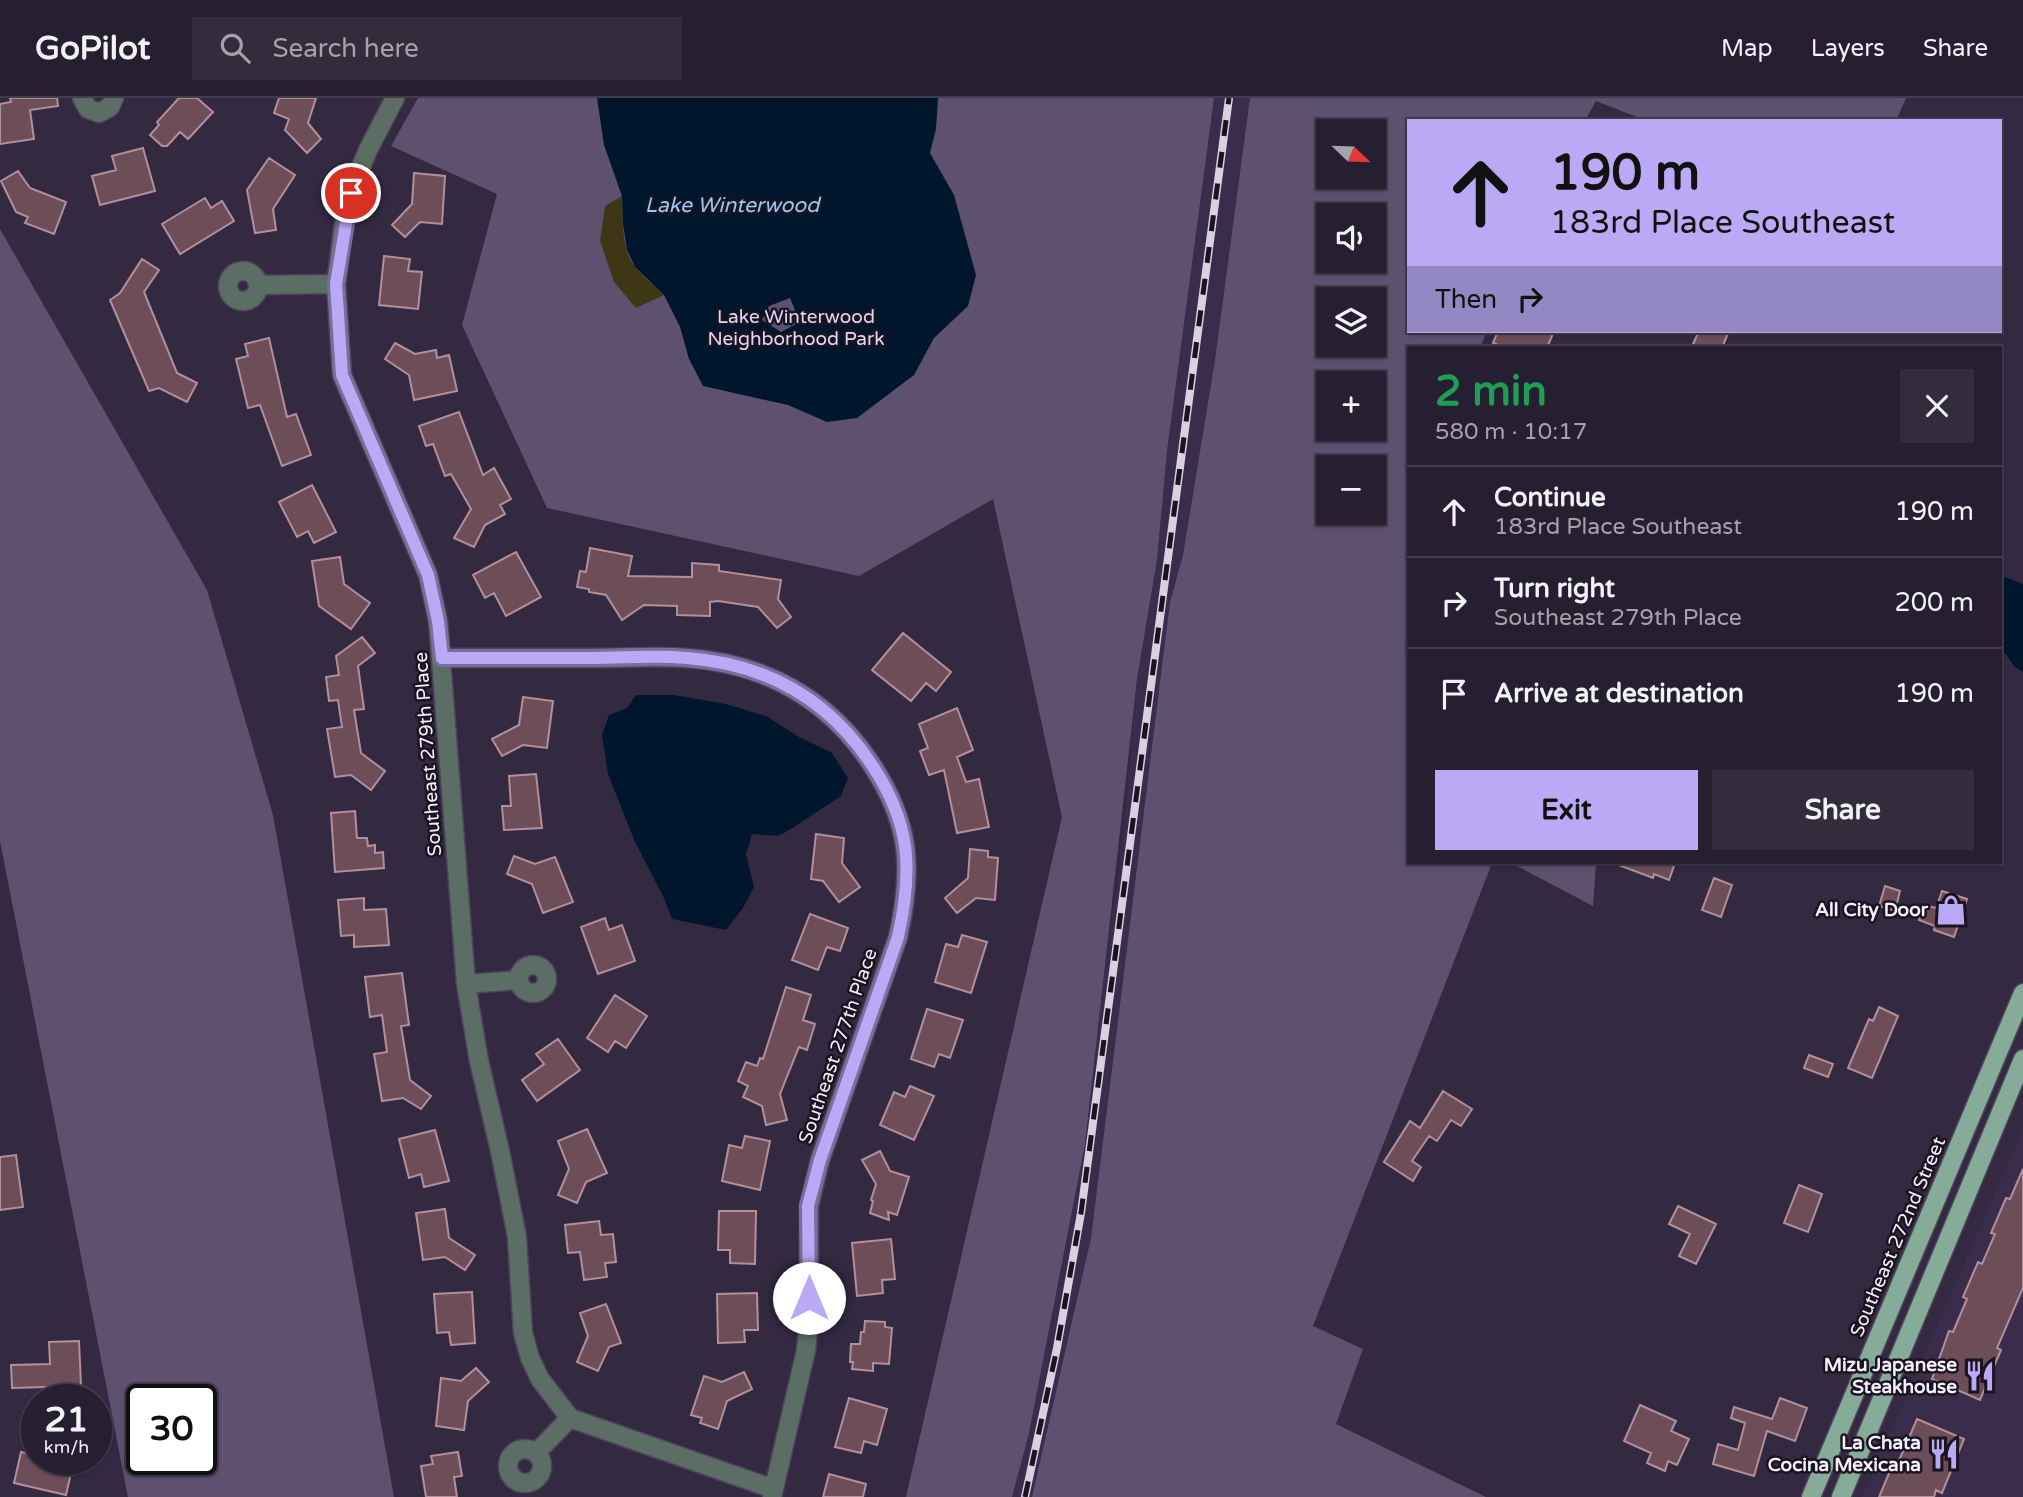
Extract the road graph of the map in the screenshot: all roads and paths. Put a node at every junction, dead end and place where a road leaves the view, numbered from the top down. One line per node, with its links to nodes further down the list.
1 (82, 98): 2 (street)
2 (114, 98)
3 (395, 98): 4 (street, Southeast 279th Place)
4 (336, 284): 5 (street); 6 (street, Southeast 279th Place)
5 (258, 285)
6 (442, 658): 8 (street, Southeast 279th Place); 13 (street, Southeast 277th Place)
7 (519, 980): 8 (street)
8 (466, 984): 11 (street, Southeast 279th Place)
9 (2023, 993): 14 (main road, Southeast 272nd Street)
10 (2023, 1059): 15 (main road)
11 (570, 1418): 12 (street); 13 (street)
12 (536, 1453)
13 (773, 1493)
14 (1811, 1497)
15 (1841, 1497)

